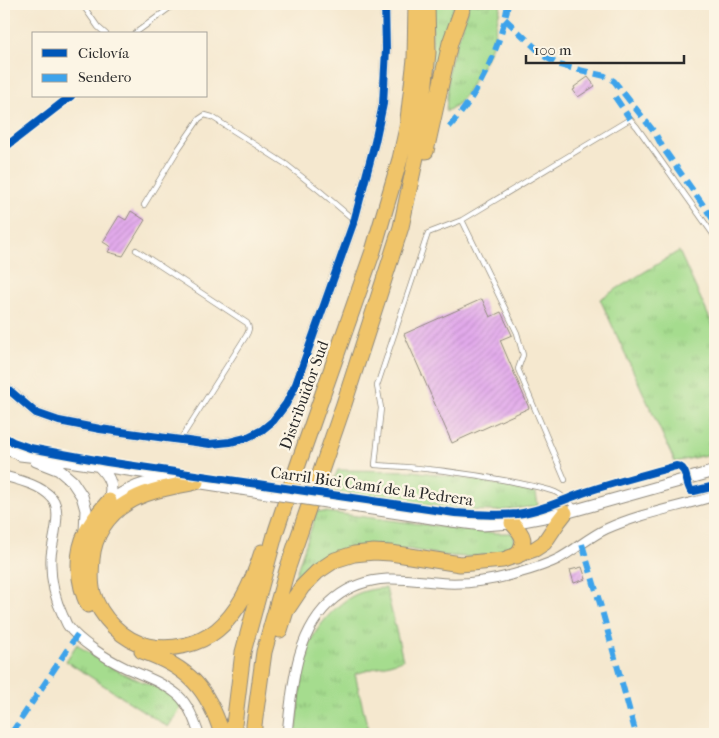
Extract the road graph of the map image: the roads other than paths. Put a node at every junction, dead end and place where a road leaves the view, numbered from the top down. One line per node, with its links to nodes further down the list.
1 (82, 4): 8 (lane)
2 (175, 4): 9 (lane)
3 (385, 4): 12 (street)
4 (407, 4): 10 (highway)
5 (416, 4): 10 (highway)
6 (427, 4): 17 (highway)
7 (464, 4): 17 (highway)
8 (104, 32)
9 (137, 32)
10 (407, 128): 32 (highway, Distribuïdor Sud)
11 (144, 205): 12 (lane)
12 (354, 220): 18 (street)
13 (462, 220): 14 (lane); 24 (lane); 30 (lane)
14 (715, 237)
15 (136, 250): 18 (lane)
16 (4, 387): 18 (street)
17 (344, 404): 39 (highway)
18 (180, 440)
19 (4, 449): 20 (street)
20 (20, 455): 21 (street); 27 (street)
21 (98, 465): 25 (street); 29 (street)
22 (715, 471): 30 (street)
23 (4, 476): 36 (street)
24 (565, 480)
25 (177, 482): 26 (highway); 29 (street); 35 (highway)
26 (196, 482): 31 (street, bridge)
27 (82, 496): 29 (street); 33 (street)
28 (715, 496): 41 (street)
29 (109, 501): 33 (highway); 35 (street)
30 (571, 511): 31 (street); 34 (highway)
31 (512, 523): 34 (highway)
32 (276, 531): 35 (highway); 38 (highway, Distribuïdor Sud)
33 (85, 534): 37 (highway)
34 (517, 556): 40 (highway)
35 (93, 592)
36 (199, 734)
37 (222, 734)
38 (234, 734)
39 (254, 734)
40 (260, 734)
41 (288, 734)

